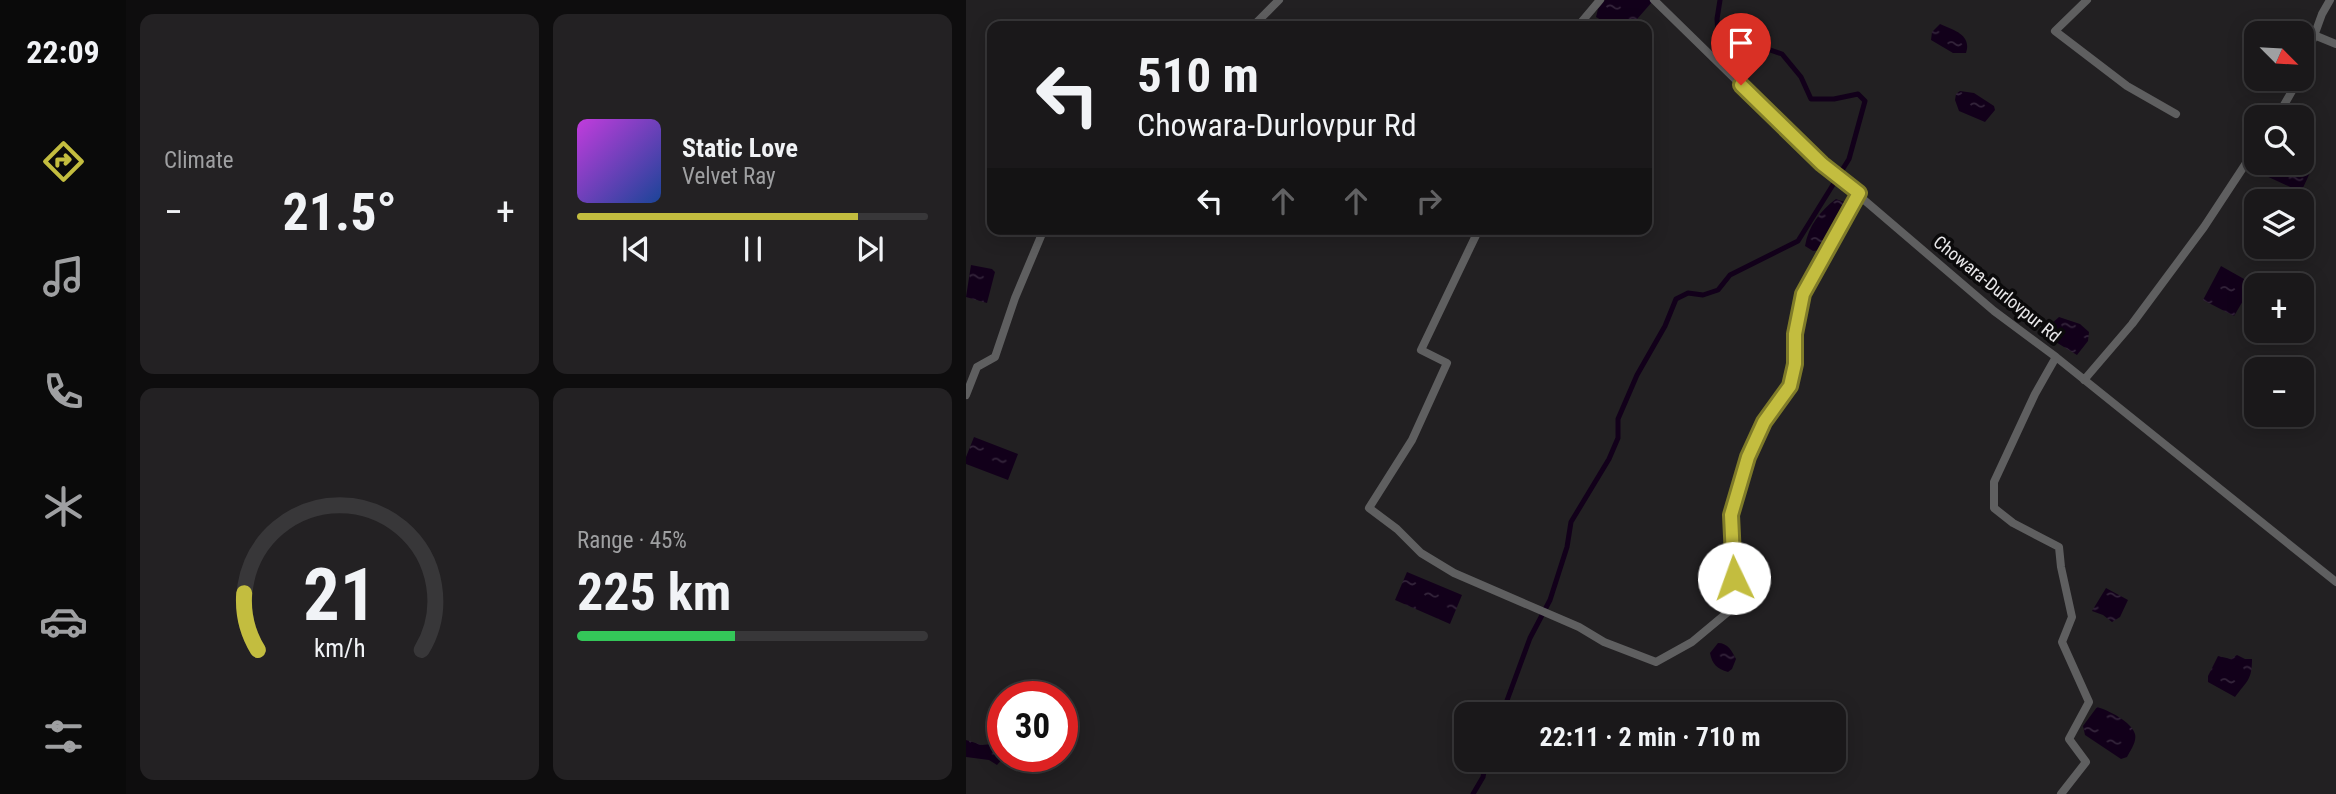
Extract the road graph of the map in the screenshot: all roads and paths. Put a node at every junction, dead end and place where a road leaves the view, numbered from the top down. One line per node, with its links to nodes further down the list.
1 (1279, 0): 6 (street)
2 (1600, 0): 7 (street)
3 (1654, 0): 12 (street, Chowara-Durlovpur Rd)
4 (2087, 0): 10 (street)
5 (2330, 0): 8 (street)
6 (1258, 21)
7 (1582, 21)
8 (2315, 36): 9 (street)
9 (2336, 44)
10 (2176, 114)
11 (2244, 166): 16 (street)
12 (1859, 193): 14 (street); 15 (street, Chowara-Durlovpur Rd)
13 (1041, 235): 17 (street)
14 (1476, 235)
15 (2056, 357): 16 (street, Chowara-Durlovpur Rd); 19 (street)
16 (2084, 380): 18 (street, Chowara-Durlovpur Rd)
17 (966, 395)
18 (2336, 582)
19 (2062, 794)

